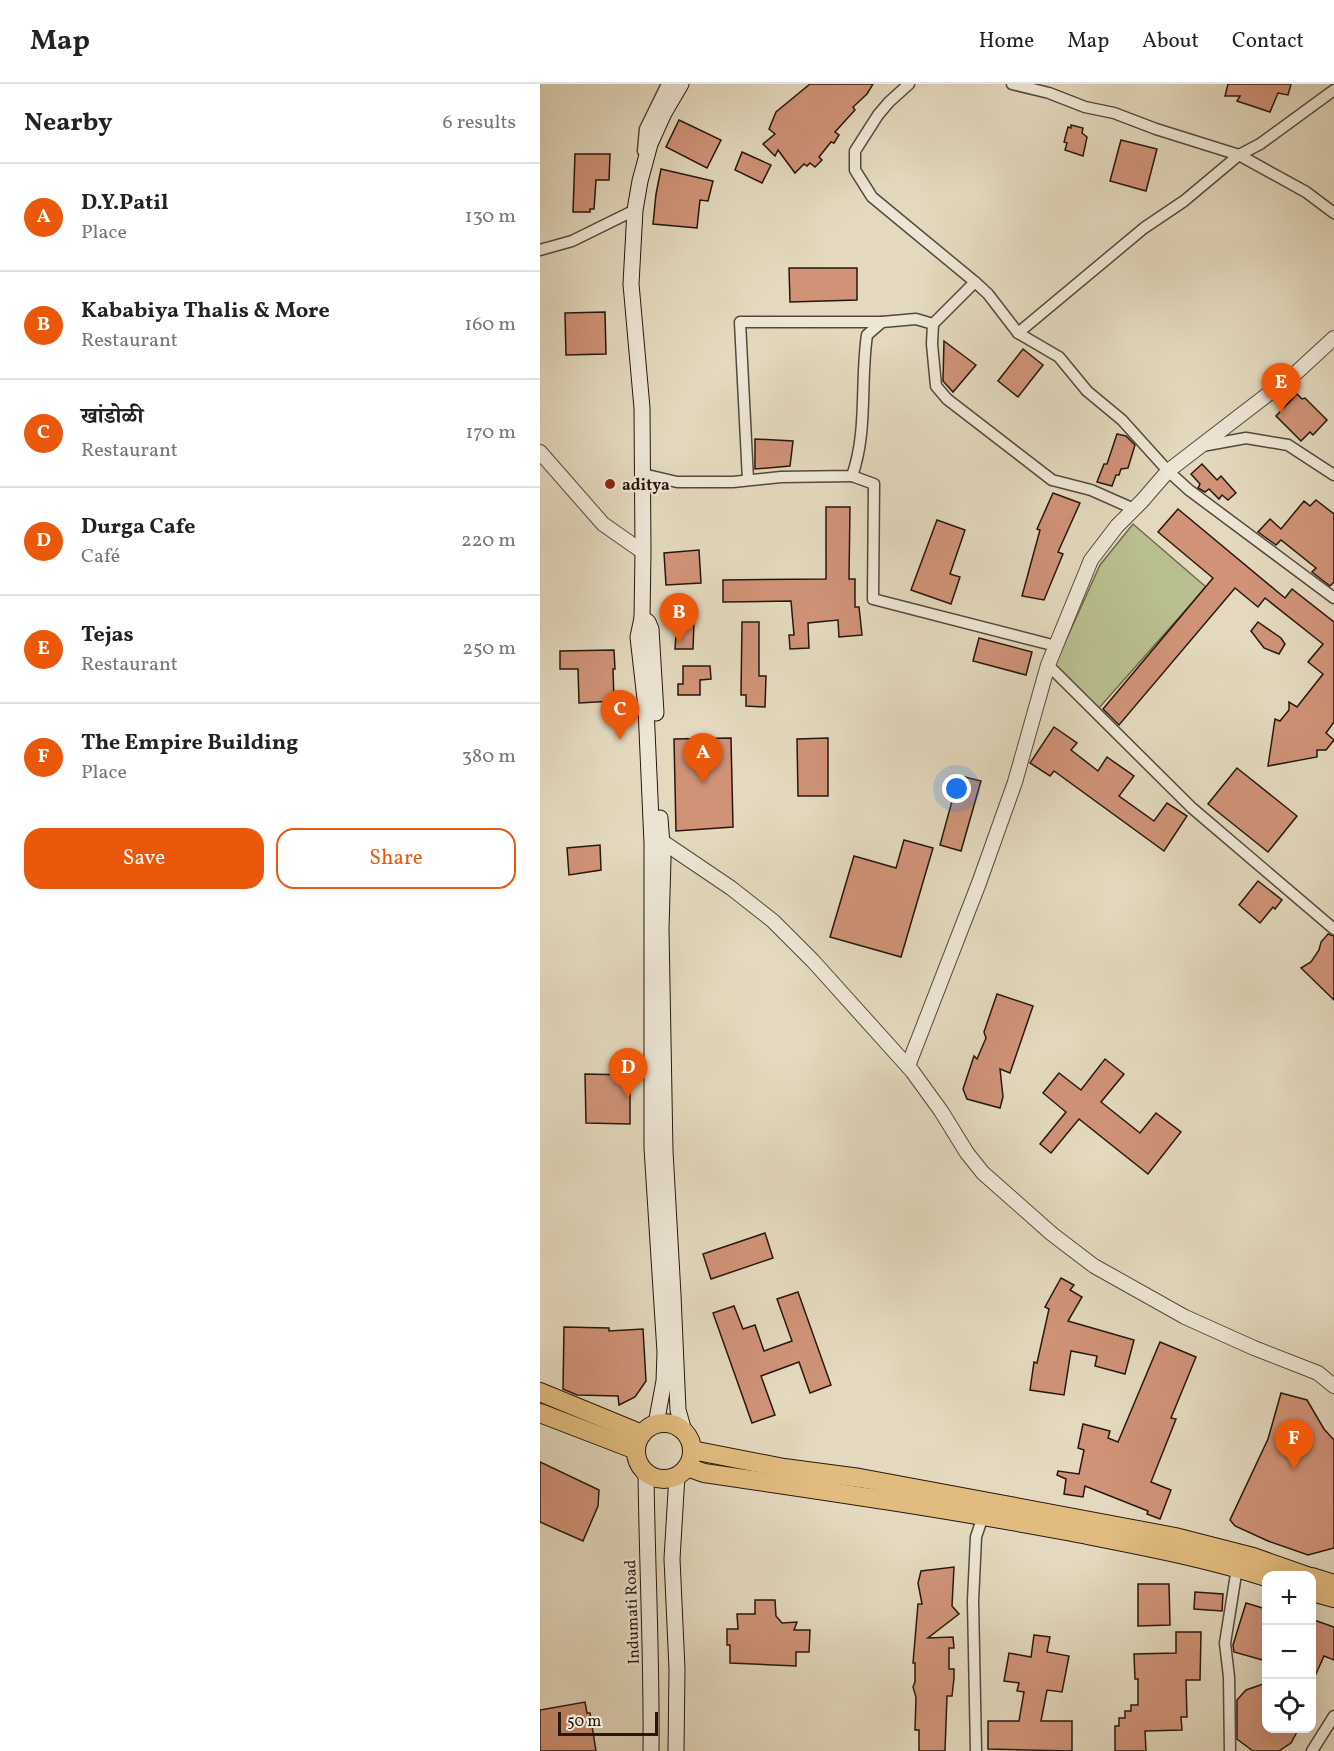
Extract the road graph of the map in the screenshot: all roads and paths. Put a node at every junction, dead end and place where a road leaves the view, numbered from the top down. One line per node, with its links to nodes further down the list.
1 (667, 84): 7 (street)
2 (681, 84): 7 (main road)
3 (909, 84): 11 (street)
4 (1012, 84): 6 (street)
5 (1334, 90): 6 (street)
6 (1239, 155): 9 (street); 14 (street)
7 (640, 181): 8 (main road)
8 (635, 210): 10 (street); 19 (main road)
9 (1334, 213)
10 (540, 250)
11 (975, 282): 13 (street); 14 (street)
12 (882, 322): 13 (street); 21 (street); 22 (street)
13 (933, 324): 23 (street)
14 (1018, 333): 18 (street)
15 (1334, 338): 16 (street)
16 (1202, 446): 18 (street); 20 (street)
17 (540, 452): 24 (street)
18 (1168, 471): 23 (street); 25 (street)
19 (643, 474): 22 (street); 24 (main road)
20 (1334, 475)
21 (852, 476): 22 (street); 26 (street)
22 (748, 480)
23 (1134, 509): 26 (street)
24 (643, 552): 28 (main road)
25 (1334, 598)
26 (1056, 646): 27 (street)
27 (1048, 665): 29 (street); 30 (street)
28 (657, 843): 30 (street); 34 (main road); 35 (main road)
29 (1334, 928)
30 (908, 1066): 31 (street)
31 (1334, 1386)
32 (540, 1392): 35 (main road)
33 (540, 1413): 35 (main road)
34 (684, 1431): 35 (main road); 36 (main road)
35 (645, 1436): 37 (main road)
36 (685, 1464): 37 (main road); 38 (main road); 40 (main road); 48 (main road)
37 (646, 1472): 47 (main road, Indumati Road)
38 (983, 1516): 39 (main road); 49 (street)
39 (1237, 1568): 41 (main road); 50 (street)
40 (1295, 1571)
41 (1262, 1576)
42 (1316, 1579): 43 (main road)
43 (1334, 1584)
44 (1316, 1593): 45 (main road)
45 (1334, 1598)
46 (1334, 1716): 51 (street)
47 (651, 1751)
48 (676, 1751)
49 (976, 1751)
50 (1230, 1751)
51 (1312, 1751)

